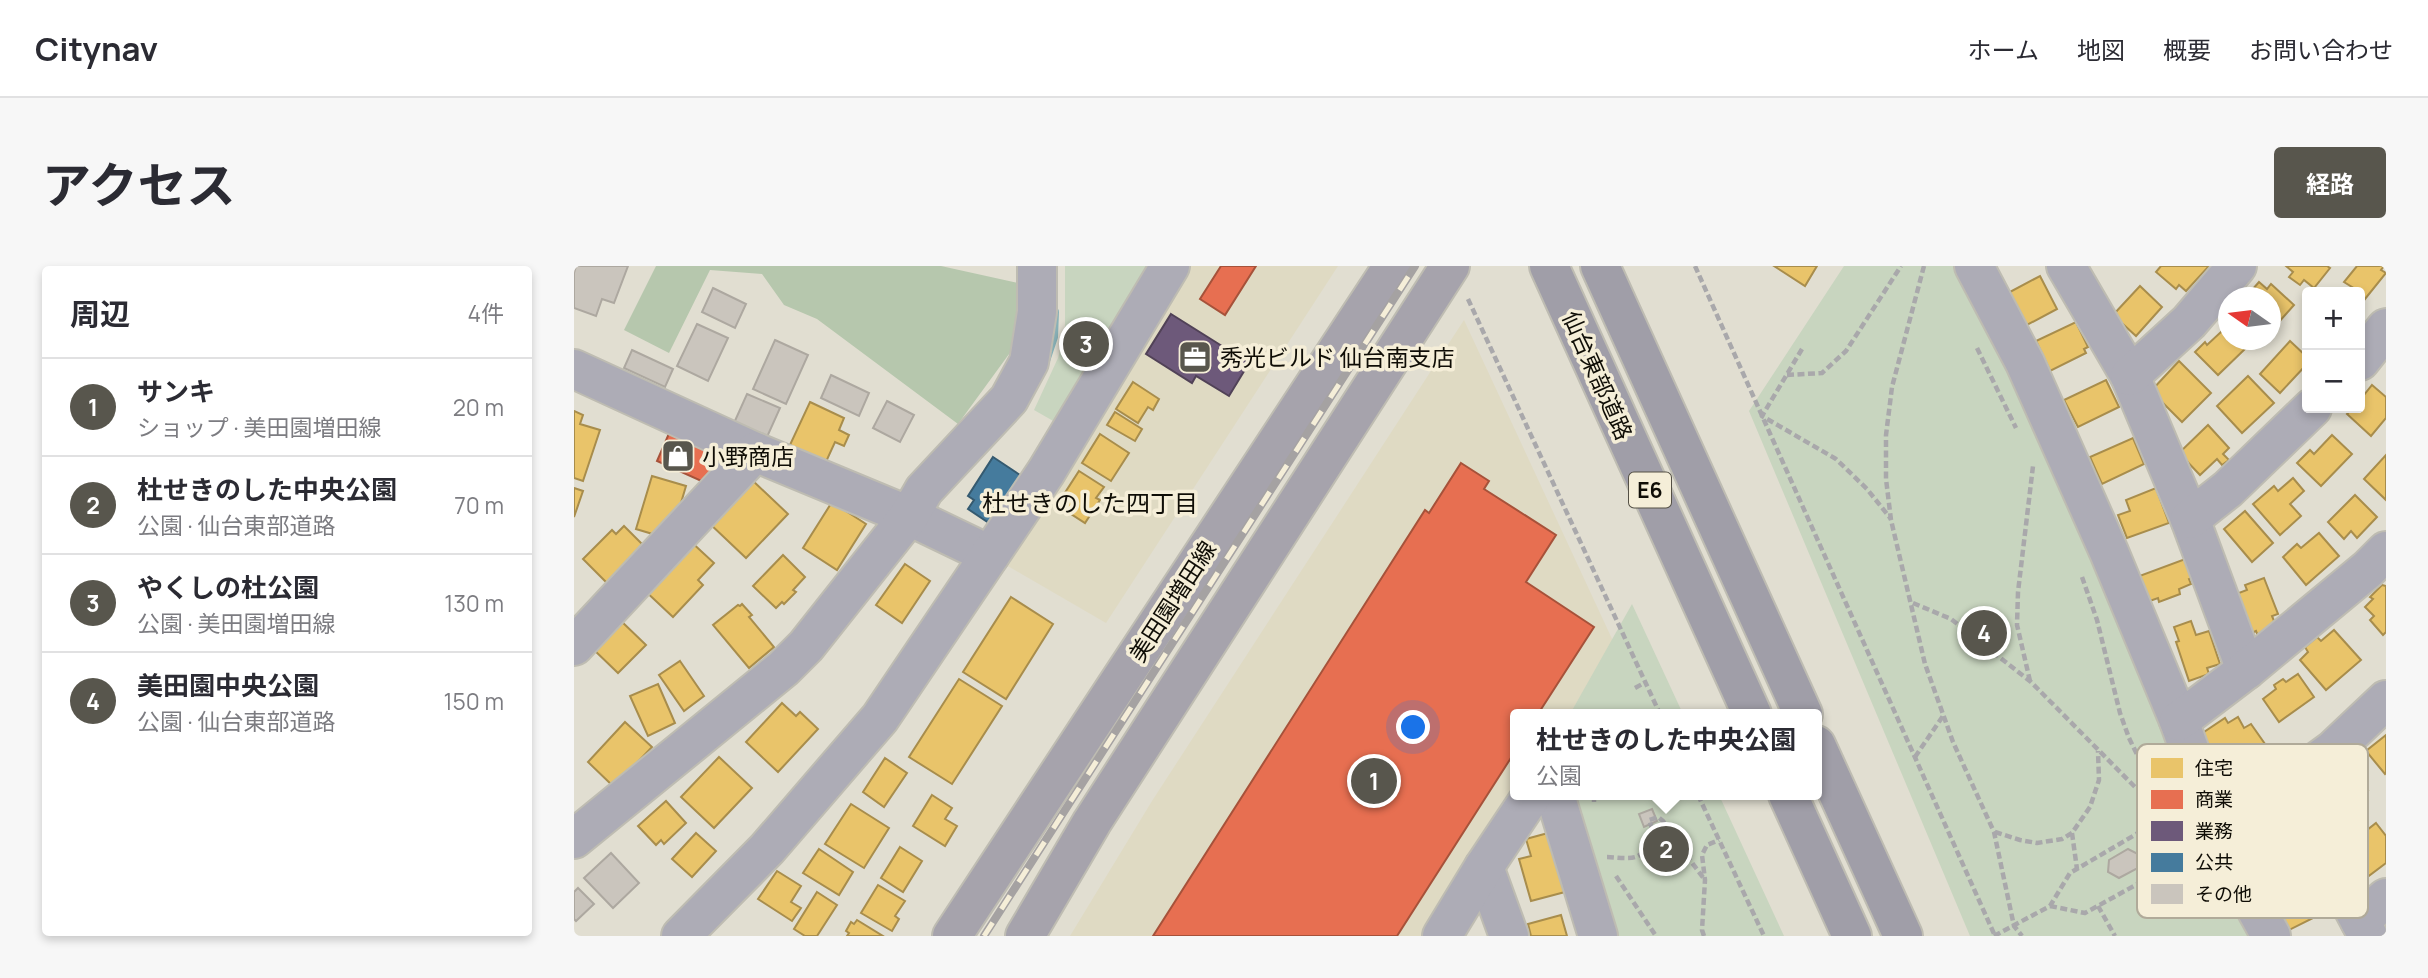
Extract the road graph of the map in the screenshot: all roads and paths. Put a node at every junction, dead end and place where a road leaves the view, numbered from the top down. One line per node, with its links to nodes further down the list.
1 (1038, 266): 27 (street)
2 (1170, 266): 31 (street)
3 (1393, 266): 76 (main road, 美田園増田線)
4 (1549, 266): 41 (highway, 仙台東部道路 / E6)
5 (1600, 266): 42 (highway, 仙台東部道路 / E6)
6 (1695, 266): 21 (path)
7 (1901, 266): 18 (path)
8 (1924, 266): 29 (path)
9 (1974, 266): 44 (street)
10 (2066, 266): 19 (street)
11 (2237, 266): 19 (street)
12 (1457, 279): 36 (path); 77 (main road)
13 (2386, 328): 16 (street)
14 (1975, 342): 22 (path)
15 (1801, 349): 18 (path)
16 (2365, 355)
17 (574, 369): 23 (street)
18 (1786, 375): 21 (path)
19 (2130, 376): 28 (street)
20 (2307, 413): 28 (street)
21 (1762, 416): 29 (path); 49 (path)
22 (2017, 430)
23 (755, 453): 27 (street); 34 (street)
24 (2028, 455): 25 (path)
25 (2034, 466): 26 (path); 37 (path)
26 (2039, 478)
27 (909, 516): 31 (street); 61 (street)
28 (2190, 519): 35 (street)
29 (1891, 520): 33 (path)
30 (2386, 551): 35 (street)
31 (990, 555): 75 (street)
32 (2080, 572): 48 (path)
33 (1912, 602): 37 (path); 43 (path)
34 (574, 646)
35 (2246, 670): 44 (street)
36 (1646, 682): 38 (path); 40 (path)
37 (2031, 682): 47 (path)
38 (1635, 688)
39 (2386, 700): 46 (street)
40 (1658, 709)
41 (1750, 709)
42 (1800, 709)
43 (1943, 716): 49 (path); 58 (path)
44 (2179, 721): 45 (street)
45 (2188, 744)
46 (2339, 744)
47 (2098, 751): 51 (path); 59 (path)
48 (2137, 754)
49 (1915, 757): 86 (path)
50 (1822, 758): 85 (highway)
51 (2137, 786)
52 (1529, 800): 67 (street)
53 (1557, 800): 80 (street)
54 (1594, 800): 57 (path)
55 (1700, 800): 64 (path)
56 (1790, 800): 84 (highway)
57 (1594, 816)
58 (1994, 832): 59 (path); 74 (path)
59 (2072, 833): 68 (path)
60 (2137, 834): 68 (path)
61 (574, 839)
62 (1656, 839): 63 (path); 63 (path); 66 (path)
63 (1675, 839): 69 (path)
64 (1719, 840): 69 (path); 83 (path)
65 (1604, 851): 66 (path)
66 (1607, 857): 81 (path)
67 (1483, 867): 78 (street); 79 (street)
68 (2077, 869): 71 (path)
69 (1705, 880): 82 (path)
70 (2137, 884): 72 (path)
71 (2050, 906): 72 (path); 74 (path)
72 (2098, 906): 88 (path)
73 (2261, 918): 89 (street)
74 (2014, 926): 86 (path); 87 (path)
75 (681, 936)
76 (952, 936)
77 (1025, 936)
78 (1442, 936)
79 (1509, 936)
80 (1598, 936)
81 (1656, 936)
82 (1704, 936)
83 (1764, 936)
84 (1852, 936)
85 (1903, 936)
86 (1994, 936)
87 (2022, 936)
88 (2115, 936)
89 (2271, 936)

